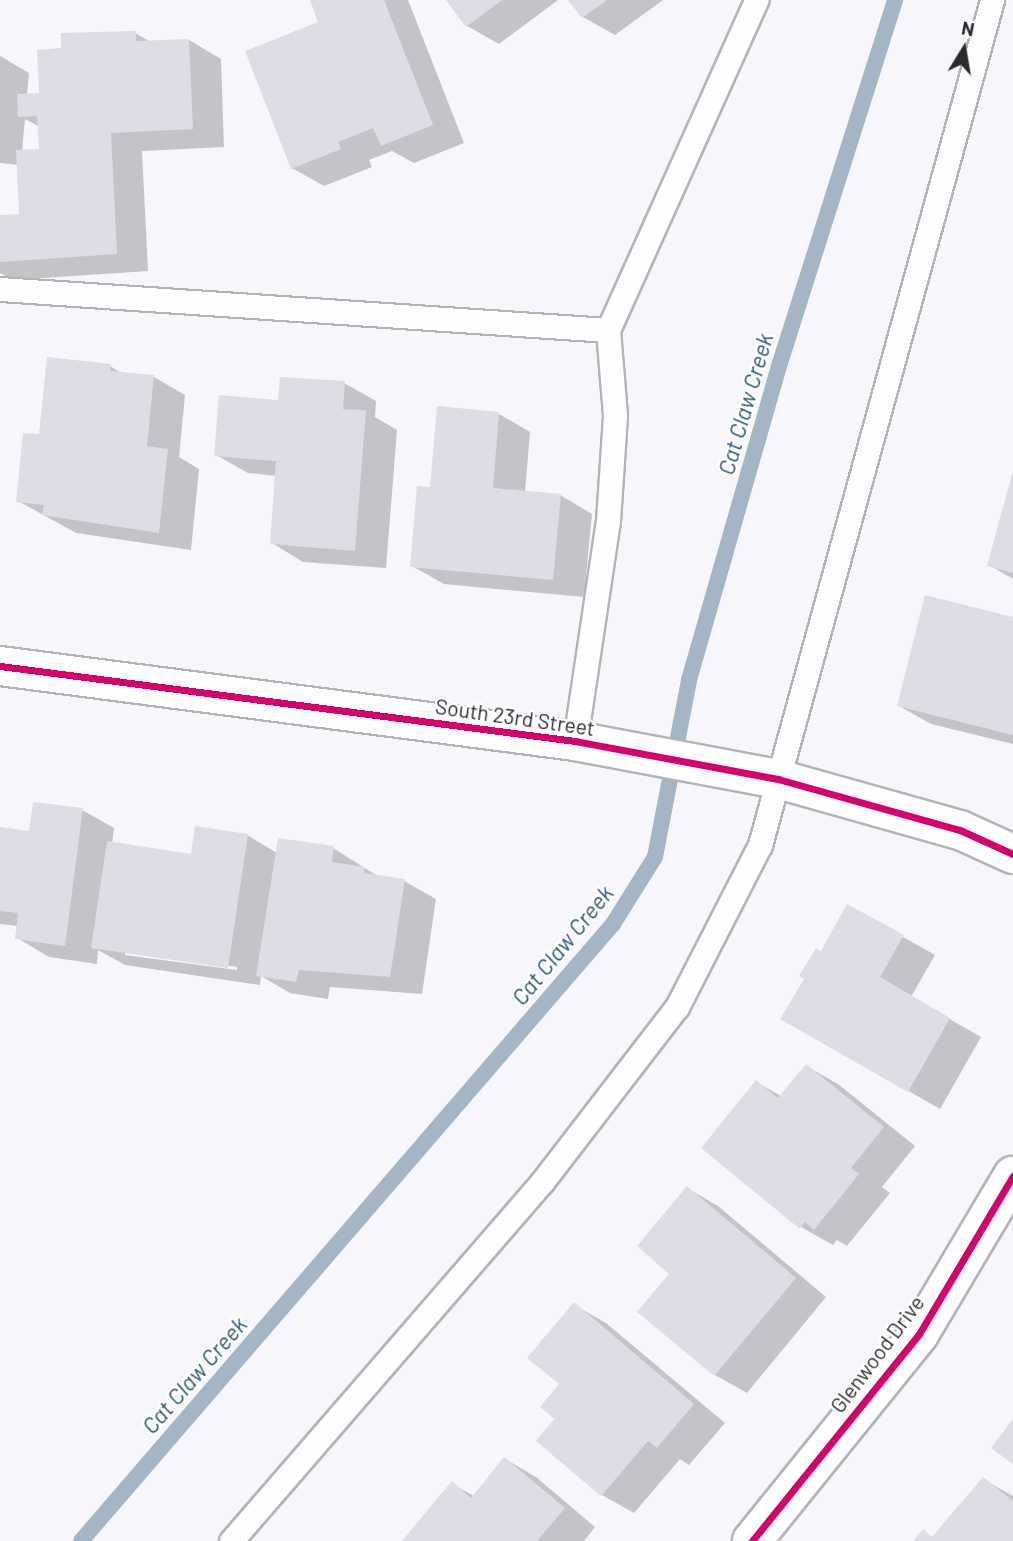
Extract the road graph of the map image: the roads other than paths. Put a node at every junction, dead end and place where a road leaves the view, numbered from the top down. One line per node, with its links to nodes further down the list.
1 (755, 0): 4 (lane)
2 (992, 0): 7 (lane)
3 (0, 289): 4 (lane)
4 (608, 330): 6 (lane)
5 (0, 666): 6 (street, South 23rd Street)
6 (575, 741): 7 (street, South 23rd Street)
7 (778, 779): 8 (street, South 23rd Street); 10 (lane)
8 (1013, 854)
9 (1013, 1176): 11 (street, Glenwood Drive)
10 (231, 1541)
11 (752, 1541)

